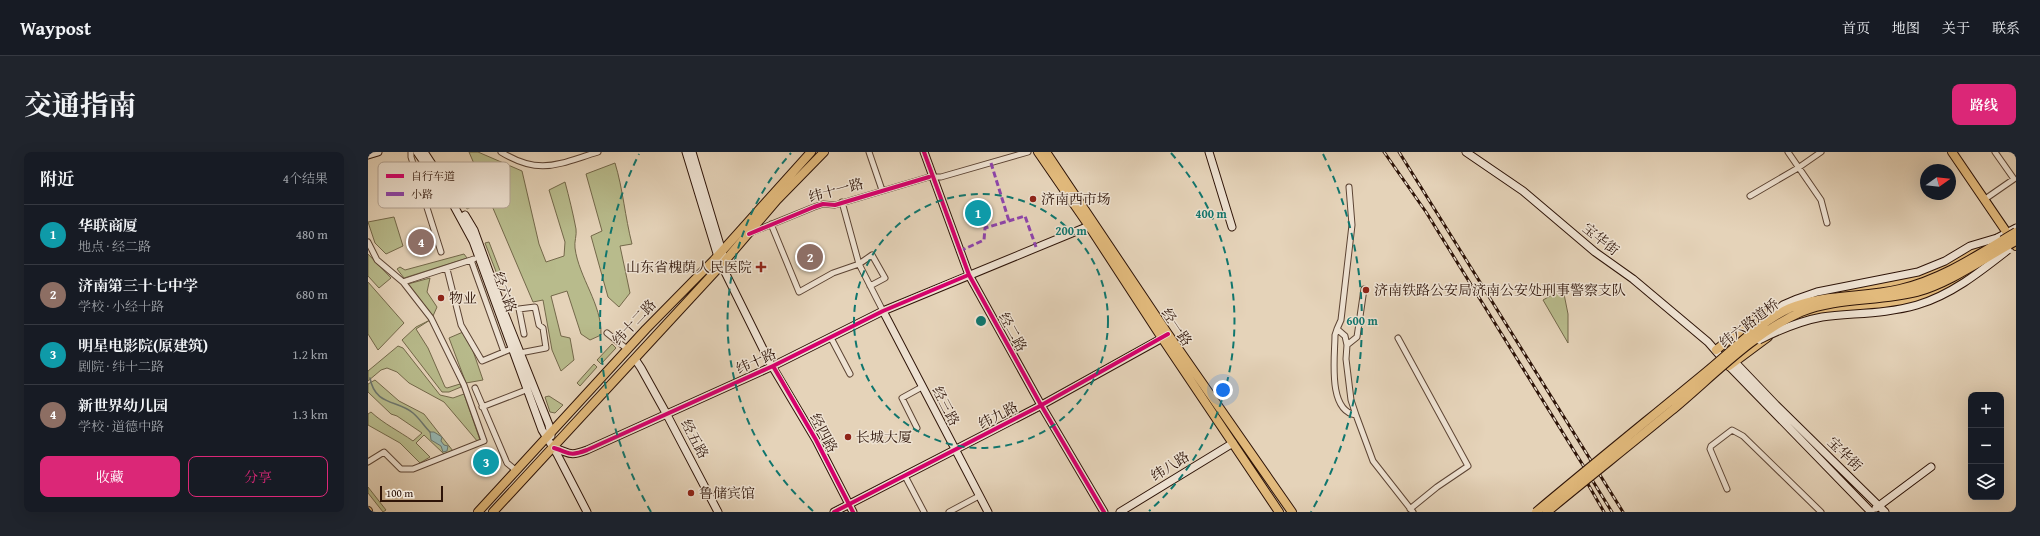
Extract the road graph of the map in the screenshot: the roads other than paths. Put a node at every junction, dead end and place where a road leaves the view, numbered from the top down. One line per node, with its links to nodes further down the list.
1 (411, 152): 24 (street)
2 (417, 152): 25 (street, 经六路)
3 (424, 152): 26 (street, 经六路)
4 (501, 152): 23 (street)
5 (598, 152): 23 (street)
6 (686, 152): 49 (street, 经四路)
7 (692, 152): 49 (street, 经四路)
8 (811, 152): 49 (main road, 纬十二路)
9 (824, 152): 42 (main road, 纬十二路)
10 (869, 152): 30 (street)
11 (920, 152): 28 (street, 经二路)
12 (924, 152): 28 (street, 经二路)
13 (1028, 152): 28 (street, 纬十一路)
14 (1038, 152): 39 (main road, 经一路)
15 (1046, 152): 63 (main road, 经一路)
16 (1209, 152): 40 (street)
17 (1466, 152): 70 (street, 宝华街)
18 (1788, 152): 27 (street)
19 (1821, 152): 27 (street)
20 (1952, 152): 41 (main road)
21 (1957, 152): 32 (main road)
22 (1995, 152): 32 (street)
23 (585, 154)
24 (413, 162)
25 (424, 162)
26 (430, 162)
27 (1798, 168): 31 (street); 37 (street)
28 (931, 177): 30 (street, 纬十一路); 55 (street, 经二路)
29 (1350, 187): 60 (street)
30 (882, 190): 33 (street, 纬十一路)
31 (1750, 196)
32 (1988, 197): 41 (main road)
33 (842, 202): 38 (street, 纬十一路); 53 (street)
34 (427, 208): 48 (street)
35 (455, 208): 50 (street, 经六路)
36 (460, 208): 72 (street, 经六路)
37 (1827, 223)
38 (772, 224): 42 (street, 纬十一路); 53 (street)
39 (1089, 226): 55 (street, 纬十路); 63 (main road, 经一路)
40 (1232, 227)
41 (2013, 232): 43 (street); 46 (main road); 66 (main road, 纬六路道桥, bridge)
42 (749, 234): 52 (main road, 纬十二路)
43 (1997, 238): 66 (street, bridge); 70 (main road)
44 (2016, 241): 66 (main road, 纬六路道桥, bridge)
45 (368, 242): 56 (street)
46 (2016, 245): 47 (street)
47 (2008, 250): 66 (street, bridge); 74 (main road)
48 (441, 252)
49 (719, 253): 52 (street, 经四路); 69 (main road, 纬十二路)
50 (479, 257): 51 (street); 68 (street, 经六路)
51 (471, 260): 54 (street); 71 (street)
52 (723, 263): 73 (main road, 纬十二路); 75 (street, 经四路)
53 (860, 264): 57 (street); 57 (street)
54 (447, 269): 56 (street); 71 (street)
55 (967, 276): 59 (street, 纬十路); 81 (street, 经二路)
56 (402, 282): 90 (street)
57 (870, 286): 59 (street)
58 (1364, 289): 67 (street)
59 (883, 311): 64 (street, 纬十路); 78 (street, 经三路)
60 (1337, 329): 67 (street); 84 (street)
61 (524, 334): 72 (street)
62 (607, 334): 69 (street)
63 (1165, 336): 81 (street, 纬九路); 87 (main road, 经一路); 112 (main road, 经一路)
64 (831, 338): 75 (street, 纬十路); 77 (street)
65 (1398, 338): 98 (street)
66 (1745, 344): 113 (main road, 纬六路道桥, bridge); 114 (main road, 纬六路道桥, bridge)
67 (1347, 345): 84 (street)
68 (511, 348): 71 (street); 80 (street, 经六路)
69 (627, 349): 86 (main road, 纬十二路)
70 (1716, 350): 74 (street, 宝华街); 76 (street, 宝华街)
71 (504, 352)
72 (520, 353): 86 (street, 经六路)
73 (635, 359): 83 (street, 经五路); 88 (main road, 纬十二路)
74 (1736, 361): 76 (main road); 97 (street, 宝华街)
75 (774, 366): 83 (street, 纬十路); 96 (street, 经四路)
76 (1729, 366): 116 (street, 宝华街)
77 (850, 374)
78 (922, 387): 85 (street); 89 (street, 经三路)
79 (475, 388): 82 (street)
80 (526, 390): 82 (street); 86 (street, 经六路)
81 (1040, 406): 89 (street, 纬九路); 108 (street, 经二路); 109 (street, 经二路)
82 (482, 407): 92 (street)
83 (666, 413): 88 (street, 纬十路); 102 (street, 经五路)
84 (1356, 415): 98 (street)
85 (917, 428)
86 (549, 436): 88 (street, 经六路); 92 (main road, 纬十二路)
87 (1233, 443): 110 (street, 纬八路); 111 (main road, 经一路)
88 (554, 448): 100 (main road, 纬十二路); 101 (street, 经六路)
89 (954, 450): 93 (street, 纬九路); 95 (street, 经三路)
90 (368, 462)
91 (1931, 467): 97 (street)
92 (515, 473): 99 (main road, 纬十二路)
93 (905, 476): 96 (street, 纬九路); 105 (street)
94 (1727, 489): 115 (street)
95 (979, 496): 106 (street); 107 (street, 经三路)
96 (849, 505): 103 (street, 纬九路); 104 (street, 经四路)
97 (1879, 506): 116 (street); 117 (street, 宝华街)
98 (1412, 511)
99 (478, 512)
100 (493, 512)
101 (587, 512)
102 (718, 512)
103 (834, 512)
104 (853, 512)
105 (924, 512)
106 (949, 512)
107 (988, 512)
108 (1101, 512)
109 (1104, 512)
110 (1120, 512)
111 (1279, 512)
112 (1292, 512)
113 (1536, 512)
114 (1547, 512)
115 (1821, 512)
116 (1871, 512)
117 (1885, 512)

